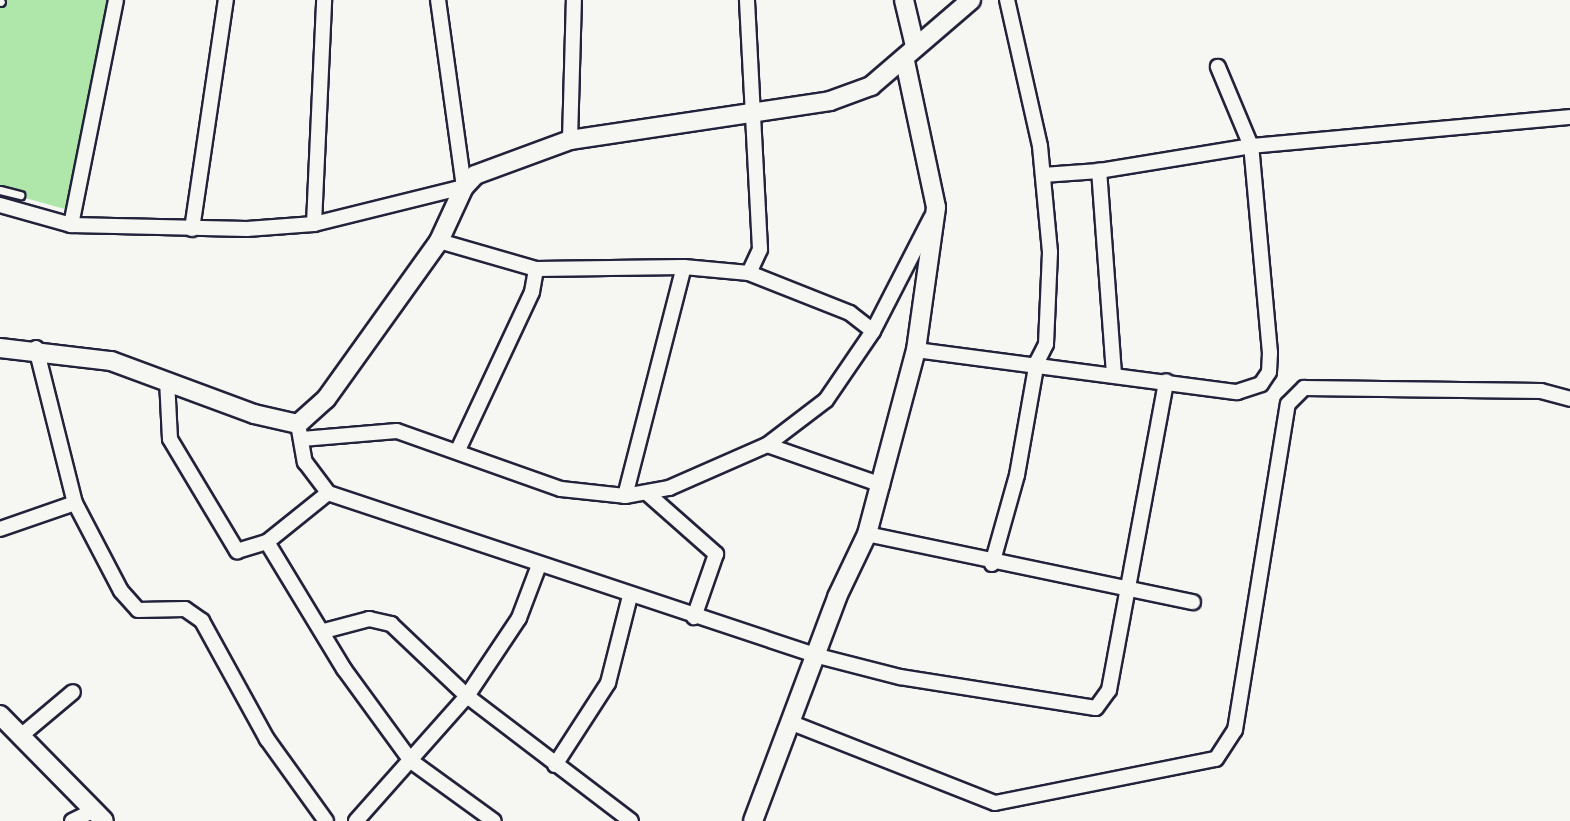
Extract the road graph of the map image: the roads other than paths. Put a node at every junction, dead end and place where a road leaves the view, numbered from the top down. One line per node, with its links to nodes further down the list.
1 (116, 0): 24 (street)
2 (226, 0): 25 (street)
3 (324, 0): 23 (street)
4 (438, 0): 18 (street)
5 (574, 0): 14 (street)
6 (747, 0): 12 (street)
7 (904, 0): 10 (street)
8 (971, 0): 10 (street)
9 (1007, 0): 17 (street)
10 (910, 54): 12 (street); 22 (street)
11 (1218, 67): 15 (street)
12 (751, 115): 14 (street); 29 (street)
13 (1570, 117): 15 (street)
14 (570, 140): 18 (street)
15 (1251, 146): 16 (street); 37 (street)
16 (1099, 171): 17 (street); 35 (street)
17 (1043, 175): 34 (street)
18 (464, 187): 23 (street); 26 (street)
19 (0, 190): 20 (lane)
20 (20, 195)
21 (0, 205): 24 (street)
22 (936, 207): 30 (street); 33 (street)
23 (314, 224): 25 (street)
24 (71, 225): 25 (street)
25 (192, 229)
26 (439, 241): 28 (street); 39 (street)
27 (684, 267): 28 (street); 29 (street); 45 (street)
28 (536, 269): 41 (street)
29 (749, 273): 30 (street)
30 (873, 331): 40 (street)
31 (0, 348): 32 (street)
32 (36, 348): 36 (street); 46 (street)
33 (916, 350): 34 (street); 42 (street)
34 (1037, 362): 35 (street); 50 (street)
35 (1114, 374): 37 (street)
36 (167, 380): 39 (street); 49 (street)
37 (1166, 381): 52 (street)
38 (1570, 399): 61 (street)
39 (300, 432): 41 (street); 43 (street)
40 (767, 445): 42 (street); 44 (street)
41 (458, 450): 45 (street)
42 (882, 485): 48 (street)
43 (328, 493): 49 (street); 51 (street)
44 (648, 494): 45 (street); 55 (street)
45 (625, 496)
46 (75, 503): 47 (street); 67 (street)
47 (0, 531)
48 (867, 534): 50 (street); 57 (street)
49 (267, 542): 56 (street)
50 (992, 564): 52 (street)
51 (539, 565): 53 (street); 59 (street)
52 (1126, 588): 54 (street); 57 (street)
53 (630, 596): 55 (street); 64 (street)
54 (1193, 602)
55 (694, 617): 57 (street)
56 (324, 631): 59 (street); 63 (street)
57 (818, 656): 61 (street)
58 (73, 692): 62 (street)
59 (467, 696): 63 (street); 64 (street)
60 (0, 715): 62 (street)
61 (792, 723): 71 (street)
62 (23, 734): 65 (street)
63 (411, 761): 68 (street); 69 (street)
64 (555, 765): 70 (street)
65 (100, 816): 66 (street)
66 (72, 821)
67 (326, 821)
68 (356, 821)
69 (494, 821)
70 (631, 821)
71 (753, 821)

